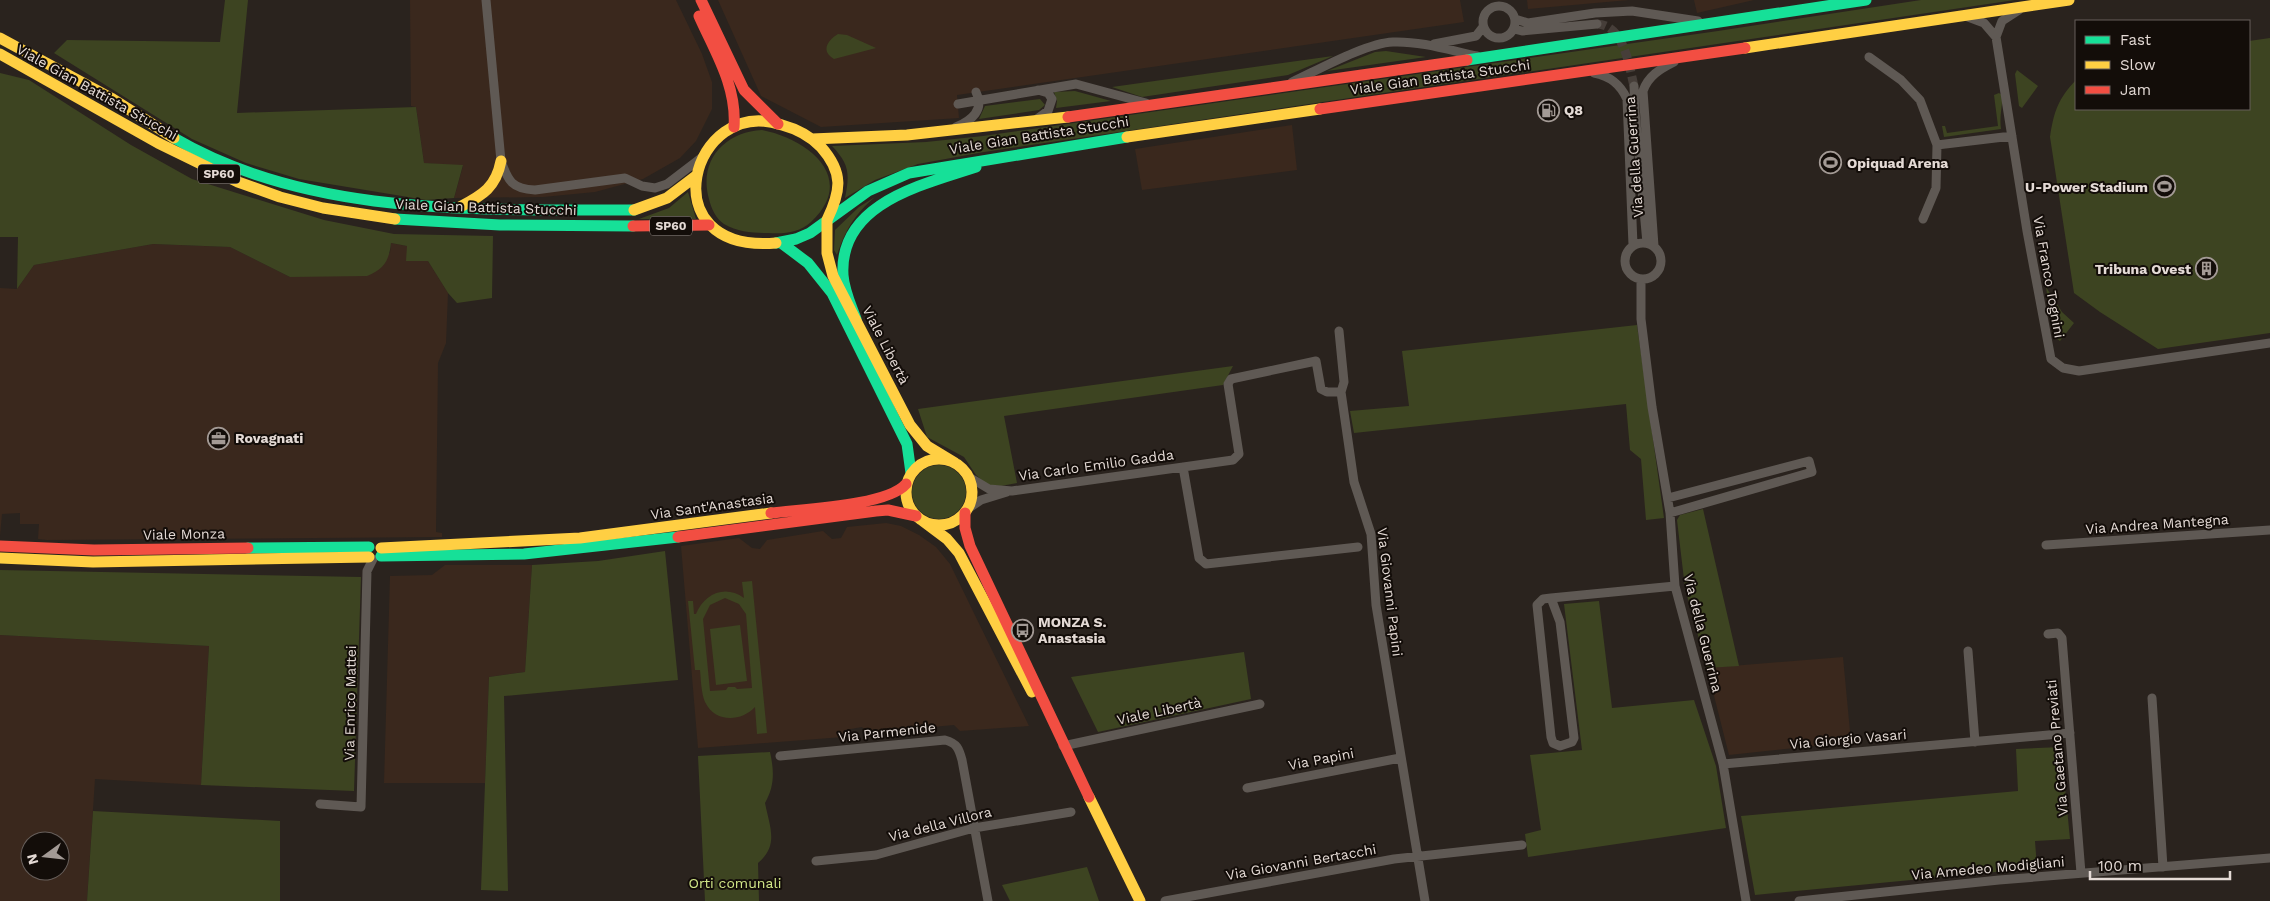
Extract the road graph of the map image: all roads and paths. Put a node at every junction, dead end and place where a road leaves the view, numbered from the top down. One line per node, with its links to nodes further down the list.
1 (486, 0): 44 (street)
2 (692, 0): 37 (main road)
3 (701, 0): 36 (main road)
4 (1866, 0): 11 (main road, Viale Gian Battista Stucchi)
5 (2069, 0): 8 (main road, Viale Gian Battista Stucchi)
6 (1495, 4): 7 (street); 13 (street)
7 (1508, 4): 10 (street)
8 (2024, 7): 9 (main road, Viale Gian Battista Stucchi); 16 (street)
9 (1962, 16): 16 (street); 22 (main road, Viale Gian Battista Stucchi)
10 (1515, 19): 11 (street); 15 (street)
11 (1711, 23): 21 (main road, Viale Gian Battista Stucchi)
12 (1597, 24): 15 (street)
13 (1483, 27): 15 (street); 18 (street)
14 (0, 28): 20 (main road)
15 (1514, 29)
16 (1996, 37): 39 (street, Via Franco Tognini)
17 (0, 38): 20 (main road, Viale Gian Battista Stucchi / SP60)
18 (1431, 45): 21 (street); 28 (street)
19 (0, 54): 26 (main road, Viale Gian Battista Stucchi / SP60)
20 (34, 55): 46 (main road, Viale Gian Battista Stucchi / SP60)
21 (1484, 57): 28 (main road, Viale Gian Battista Stucchi)
22 (1684, 57): 25 (main road, Viale Gian Battista Stucchi); 52 (street, Via della Guerrina)
23 (1869, 57): 41 (street)
24 (0, 66): 26 (main road)
25 (1584, 71): 43 (main road, Viale Gian Battista Stucchi); 51 (street, Via della Guerrina)
26 (46, 81): 49 (main road, Viale Gian Battista Stucchi / SP60)
27 (1634, 86): 52 (street, Via della Guerrina)
28 (1277, 88): 34 (main road, Viale Gian Battista Stucchi)
29 (999, 89): 31 (street)
30 (1038, 90): 31 (street); 34 (street); 35 (street)
31 (1012, 95): 32 (street)
32 (978, 96): 33 (street); 38 (street)
33 (958, 104)
34 (1152, 105): 35 (main road, Viale Gian Battista Stucchi)
35 (1034, 121): 38 (main road, Viale Gian Battista Stucchi)
36 (778, 124): 37 (main road, Viale Gian Battista Stucchi); 40 (main road, Viale Gian Battista Stucchi)
37 (734, 127): 42 (main road, Viale Gian Battista Stucchi)
38 (944, 131): 40 (main road, Viale Gian Battista Stucchi)
39 (2012, 136): 41 (street); 56 (street, Via Franco Tognini)
40 (812, 139): 48 (main road, Viale Gian Battista Stucchi)
41 (1937, 145): 47 (street)
42 (705, 154): 44 (street); 45 (main road, Viale Gian Battista Stucchi)
43 (1011, 154): 48 (main road, Viale Gian Battista Stucchi); 54 (main road)
44 (501, 161): 46 (main road)
45 (696, 176): 46 (main road, Viale Gian Battista Stucchi / SP60); 49 (main road, Viale Gian Battista Stucchi)
46 (458, 208)
47 (1923, 219)
48 (827, 220): 50 (main road, Viale Gian Battista Stucchi); 54 (main road, Viale Libertà)
49 (709, 225): 50 (main road, Viale Gian Battista Stucchi)
50 (780, 242): 61 (main road, Viale Libertà)
51 (1633, 245): 52 (street); 53 (street)
52 (1650, 245): 53 (street)
53 (1641, 279): 63 (street, Via della Guerrina)
54 (856, 319): 58 (main road, Viale Libertà)
55 (1339, 331): 57 (street, Via Giovanni Papini)
56 (2270, 344)
57 (1341, 392): 59 (street, Via Carlo Emilio Gadda); 86 (street, Via Giovanni Papini)
58 (955, 463): 60 (main road); 61 (main road)
59 (1183, 467): 62 (street, Via Carlo Emilio Gadda); 71 (street, Via Carlo Emilio Gadda)
60 (969, 477): 62 (street, Via Carlo Emilio Gadda); 64 (main road)
61 (909, 479): 66 (main road); 68 (main road, Via Sant'Anastasia)
62 (1012, 490): 64 (street, Via Carlo Emilio Gadda)
63 (1668, 498): 65 (street, Via della Guerrina); 65 (street)
64 (967, 510): 66 (main road); 81 (main road)
65 (1670, 513): 75 (street, Via della Guerrina)
66 (919, 519): 73 (main road, Via Sant'Anastasia); 81 (main road)
67 (2270, 530): 69 (street, Via Andrea Mantegna)
68 (518, 542): 72 (main road, Viale Monza)
69 (2046, 545)
70 (0, 546): 72 (main road, Viale Monza)
71 (1358, 547)
72 (375, 553): 73 (main road, Viale Monza); 74 (main road, Viale Monza); 89 (street, Via Enrico Mattei)
73 (524, 554)
74 (0, 558)
75 (1674, 586): 76 (street); 87 (street, Via della Guerrina)
76 (1551, 598): 76 (street)
77 (2048, 634): 82 (street, Via Gaetano Previati)
78 (1968, 652): 83 (street)
79 (2152, 698): 96 (street)
80 (1260, 704): 84 (street, Viale Libertà)
81 (1047, 712): 84 (main road)
82 (2070, 733): 83 (street, Via Giorgio Vasari); 97 (street, Via Gaetano Previati)
83 (1975, 742): 87 (street, Via Giorgio Vasari)
84 (1063, 746): 100 (main road)
85 (780, 756): 91 (street, Via Parmenide)
86 (1400, 758): 88 (street, Via Papini); 93 (street, Via Giovanni Papini)
87 (1723, 764): 103 (street, Via della Guerrina)
88 (1248, 788)
89 (320, 804)
90 (1071, 812): 91 (street, Via della Villora)
91 (974, 828): 95 (street, Via della Villora); 99 (street, Via Parmenide)
92 (1522, 844): 93 (street, Via Giovanni Bertacchi)
93 (1417, 858): 98 (street, Via Giovanni Bertacchi); 102 (street)
94 (2270, 858): 96 (street, Via Amedeo Modigliani)
95 (816, 861)
96 (2163, 867): 97 (street, Via Amedeo Modigliani)
97 (2081, 873): 104 (street, Via Amedeo Modigliani)
98 (1188, 898): 101 (street, Via Giovanni Bertacchi)
99 (988, 901)
100 (1140, 901)
101 (1165, 901)
102 (1425, 901)
103 (1746, 901)
104 (1799, 901)

